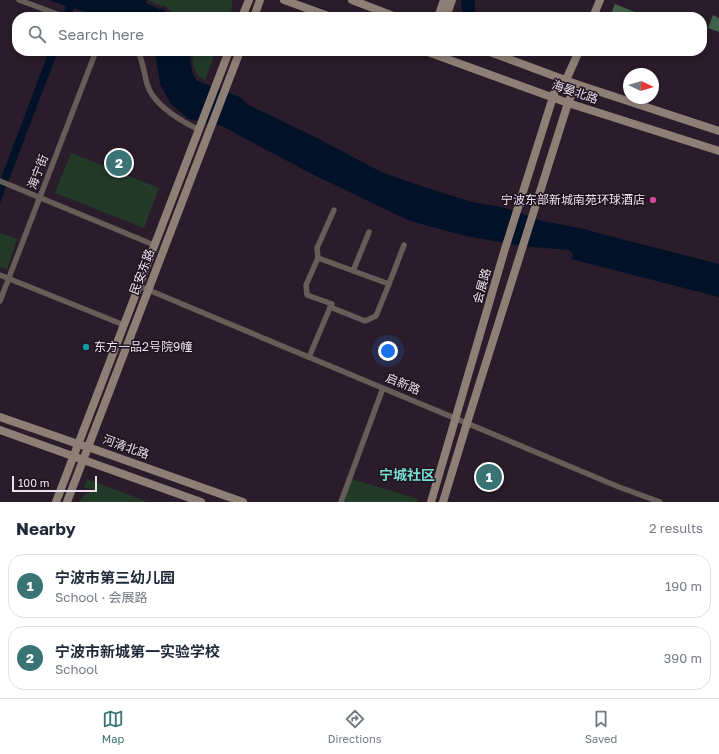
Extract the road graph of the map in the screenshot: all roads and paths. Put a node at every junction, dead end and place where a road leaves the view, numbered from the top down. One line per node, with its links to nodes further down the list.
1 (19, 0): 9 (street)
2 (249, 0): 10 (main road)
3 (260, 0): 11 (main road)
4 (284, 0): 12 (main road)
5 (352, 0): 13 (main road)
6 (444, 0): 14 (main road)
7 (452, 0): 15 (main road)
8 (600, 0): 16 (main road)
9 (51, 12)
10 (244, 12)
11 (256, 12)
12 (317, 12)
13 (383, 12)
14 (440, 12)
15 (448, 12)
16 (595, 12)
17 (94, 56): 32 (street, 海宁街)
18 (140, 56): 28 (street)
19 (227, 56): 28 (main road, 民安东路)
20 (238, 56): 43 (main road, 民安东路)
21 (439, 56): 26 (main road, 海晏北路)
22 (500, 56): 24 (main road, 海晏北路)
23 (575, 56): 24 (main road, 会展路)
24 (563, 79): 25 (main road, 海晏北路); 26 (main road, 会展路)
25 (576, 84): 27 (main road); 29 (main road, 海晏北路)
26 (553, 97): 27 (main road, 海晏北路); 50 (main road, 会展路)
27 (568, 103): 30 (main road, 海晏北路); 51 (main road)
28 (199, 130): 35 (main road, 民安东路)
29 (719, 131)
30 (719, 151)
31 (0, 181): 32 (street)
32 (40, 198): 35 (street); 40 (street, 海宁街)
33 (334, 210): 37 (street)
34 (369, 232): 38 (street)
35 (154, 245): 42 (main road, 民安东路)
36 (404, 245): 41 (street)
37 (318, 258): 38 (street); 45 (street)
38 (353, 271): 41 (street)
39 (0, 275): 40 (street)
40 (9, 278): 44 (street, 海宁街); 46 (street)
41 (389, 284): 45 (street)
42 (139, 286): 43 (street, 启新路); 46 (main road, 民安东路)
43 (148, 289): 47 (street, 启新路); 54 (main road, 民安东路)
44 (0, 301)
45 (330, 307): 47 (street)
46 (124, 325): 53 (main road, 民安东路)
47 (309, 357): 48 (street, 启新路)
48 (382, 388): 50 (street, 启新路); 61 (street)
49 (0, 417): 53 (main road, 河清北路)
50 (456, 418): 51 (street, 启新路); 62 (main road, 会展路)
51 (467, 423): 63 (main road); 64 (street, 启新路)
52 (0, 430): 55 (main road)
53 (78, 444): 54 (main road, 河清北路); 55 (main road, 民安东路)
54 (88, 447): 56 (main road, 民安东路); 60 (main road, 河清北路)
55 (73, 456): 56 (main road); 57 (main road, 民安东路)
56 (83, 460): 58 (main road, 民安东路); 59 (main road)
57 (56, 502)
58 (67, 502)
59 (202, 502)
60 (243, 502)
61 (340, 502)
62 (431, 502)
63 (443, 502)
64 (660, 502)

